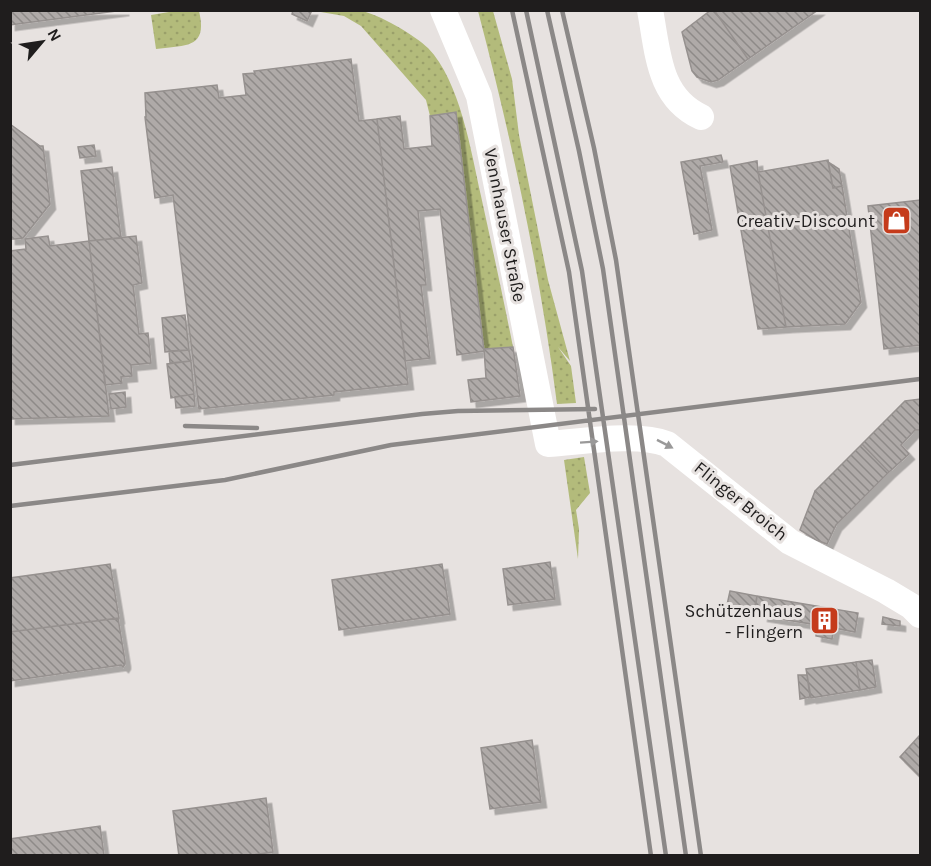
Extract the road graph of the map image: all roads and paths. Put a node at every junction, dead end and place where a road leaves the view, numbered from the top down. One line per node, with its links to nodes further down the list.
1 (443, 10): 4 (street, Vennhauser Straße)
2 (650, 10): 3 (street)
3 (701, 117)
4 (548, 444): 5 (street, Flinger Broich, one-way to 5)
5 (921, 615)

